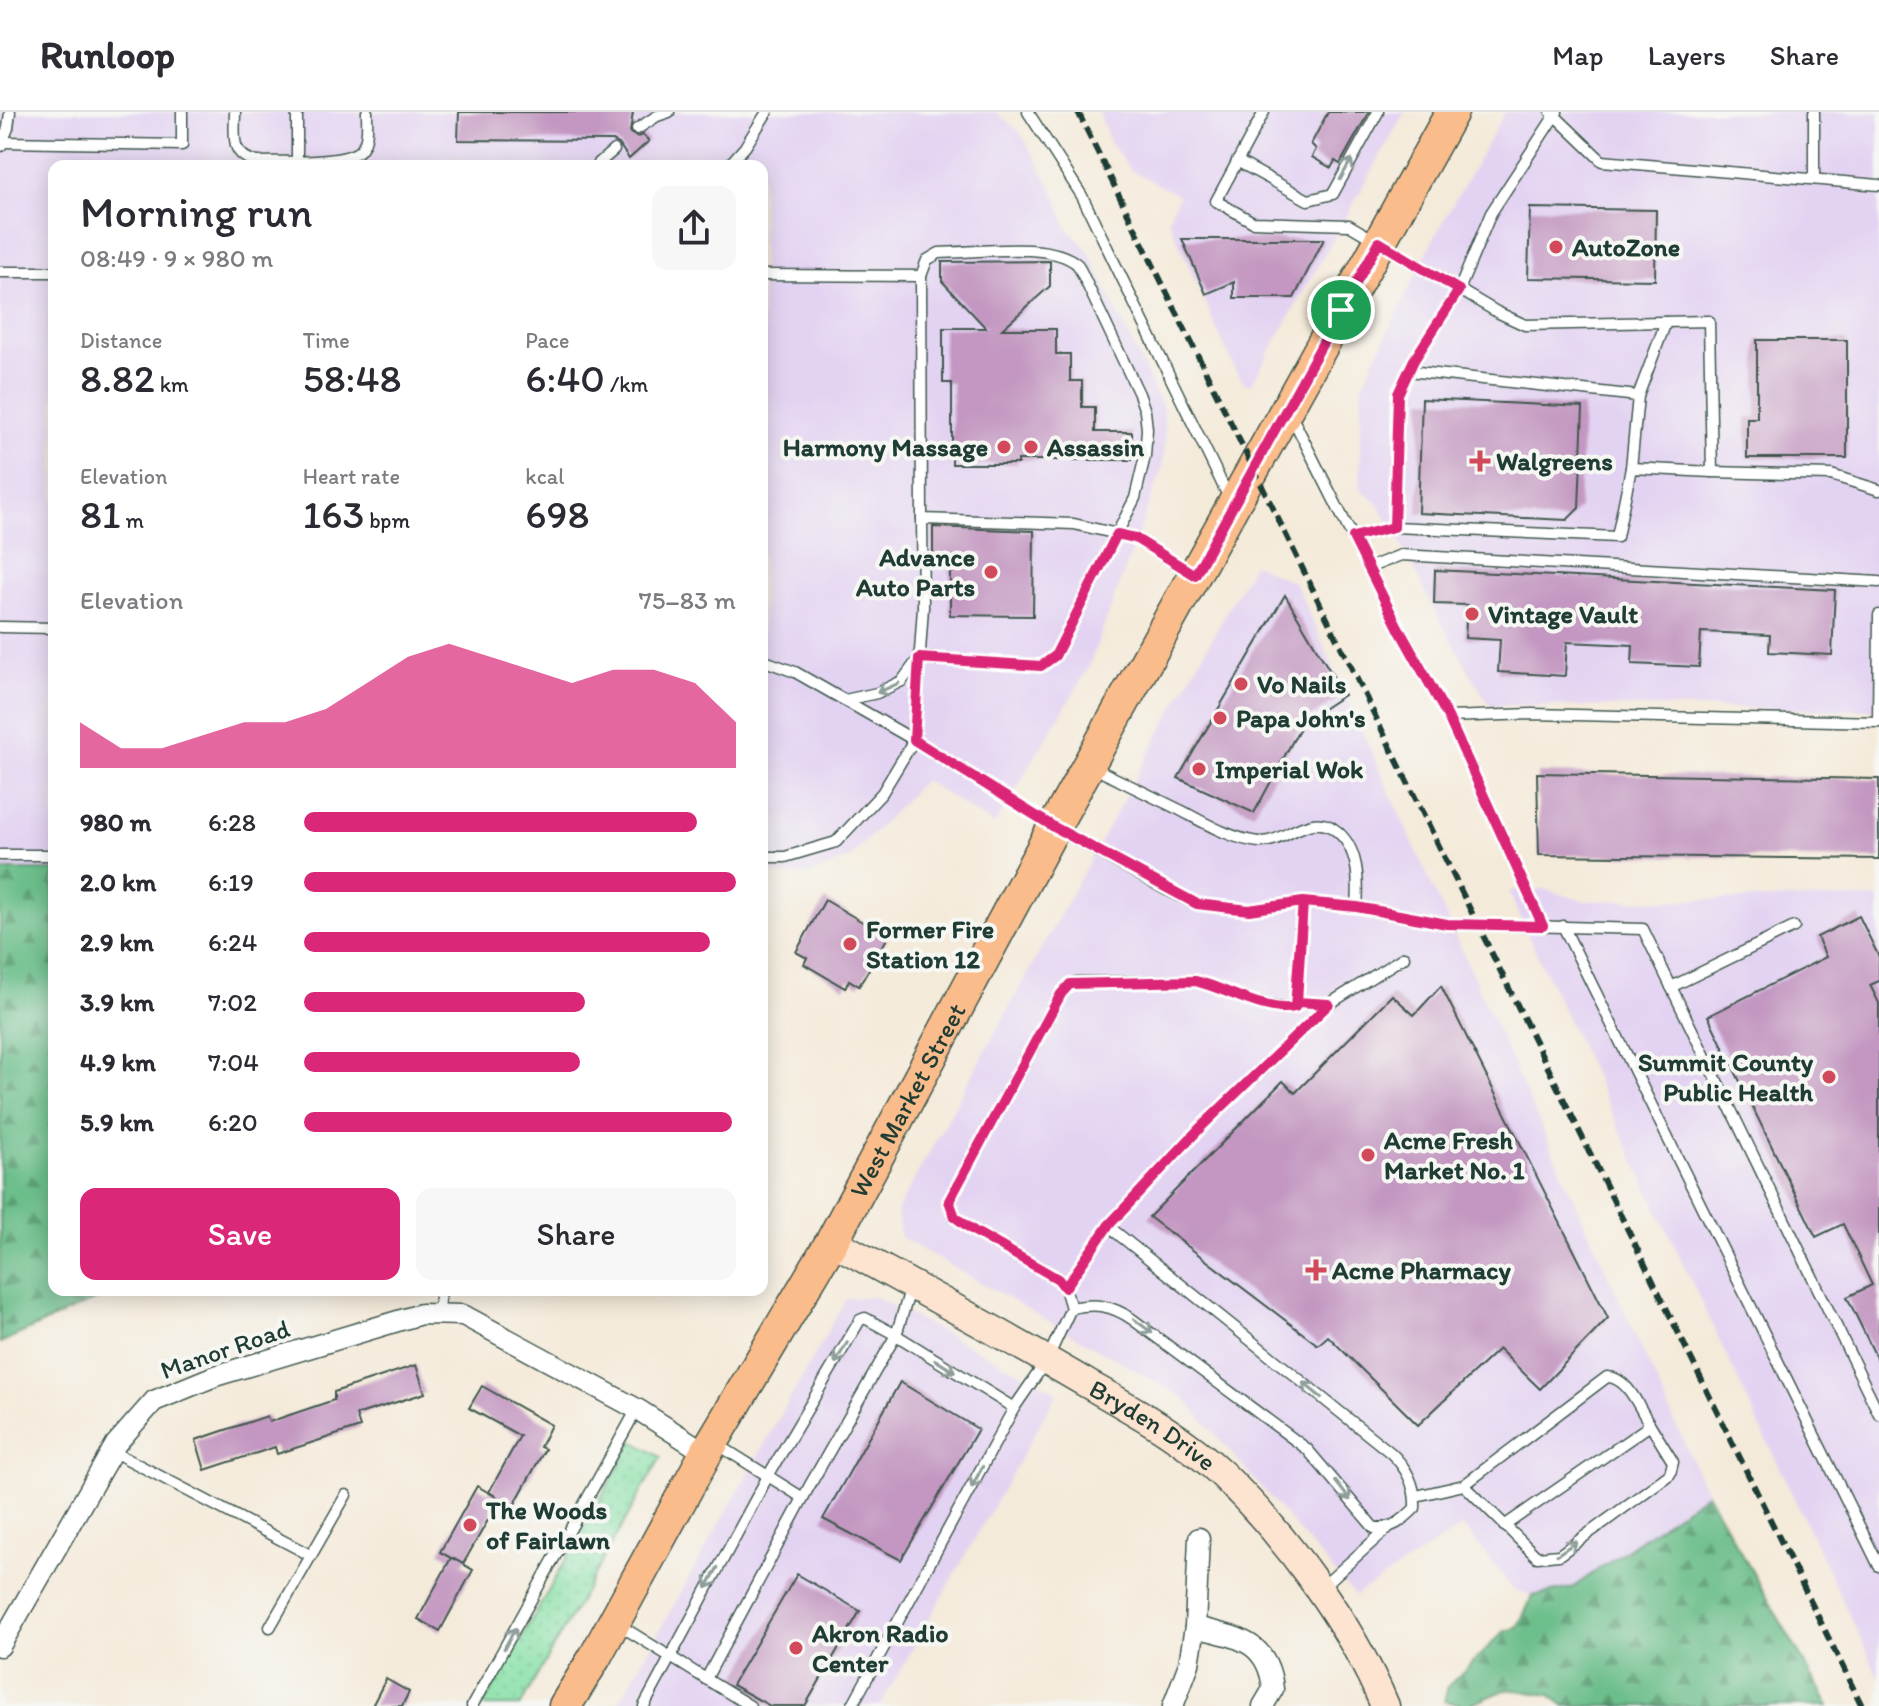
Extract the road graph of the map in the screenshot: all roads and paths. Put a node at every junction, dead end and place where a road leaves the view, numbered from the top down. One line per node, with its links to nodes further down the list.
1 (10, 112): 15 (lane)
2 (182, 112): 15 (lane)
3 (235, 112): 17 (lane)
4 (297, 112): 18 (lane)
5 (367, 112): 18 (lane)
6 (669, 112): 14 (lane)
7 (767, 112): 20 (lane)
8 (1028, 112): 37 (lane)
9 (1264, 112): 21 (lane)
10 (1378, 112): 21 (lane, one-way to 10)
11 (1452, 112): 24 (main road, West Market Street)
12 (1814, 112): 22 (lane)
13 (1555, 113): 22 (lane); 29 (lane)
14 (637, 129)
15 (1, 145)
16 (614, 150): 19 (lane)
17 (249, 160)
18 (297, 160)
19 (602, 160)
20 (733, 160)
21 (1237, 161): 24 (lane)
22 (1814, 179): 23 (lane)
23 (1879, 185)
24 (1379, 242): 29 (lane); 33 (main road, West Market Street)
25 (0, 272): 26 (lane)
26 (48, 272)
27 (768, 275): 28 (lane)
28 (921, 276): 38 (lane); 40 (lane)
29 (1459, 290): 30 (lane); 31 (lane)
30 (1666, 322): 32 (lane); 35 (lane)
31 (1409, 371): 32 (lane); 39 (lane)
32 (1638, 396): 34 (lane)
33 (1287, 406): 37 (main road, West Market Street); 41 (lane)
34 (1631, 468): 35 (lane); 39 (lane)
35 (1712, 472): 36 (lane)
36 (1879, 490)
37 (1232, 505): 43 (main road, West Market Street)
38 (922, 519): 40 (lane); 48 (lane)
39 (1394, 527): 41 (lane)
40 (1117, 534): 43 (lane); 48 (lane)
41 (1353, 537): 42 (lane)
42 (1368, 568): 44 (lane); 51 (lane)
43 (1195, 575): 54 (main road, West Market Street)
44 (1879, 582)
45 (1879, 615): 52 (lane)
46 (0, 627): 47 (lane)
47 (48, 628)
48 (919, 658): 50 (lane, one-way to 50); 53 (lane)
49 (768, 662): 50 (lane)
50 (845, 700): 53 (lane)
51 (1448, 717): 52 (lane); 61 (lane)
52 (1878, 722)
53 (914, 740): 55 (lane); 58 (lane)
54 (1089, 765): 55 (main road, West Market Street); 60 (lane)
55 (1054, 827): 59 (lane); 69 (main road, West Market Street)
56 (0, 855): 57 (lane)
57 (48, 855)
58 (768, 857)
59 (1303, 902): 60 (lane); 66 (lane)
60 (1357, 907): 61 (lane)
61 (1543, 926): 62 (lane)
62 (1563, 926): 65 (lane); 92 (lane)
63 (1794, 927): 65 (lane)
64 (1404, 957): 67 (lane)
65 (1671, 987): 79 (lane)
66 (1297, 1002): 67 (lane); 71 (lane)
67 (1329, 1004): 68 (lane)
68 (1108, 1226): 71 (lane); 86 (lane, one-way to 68)
69 (832, 1241): 70 (street, Bryden Drive); 81 (main road, West Market Street)
70 (912, 1285): 75 (lane); 76 (street, Bryden Drive)
71 (1065, 1288): 73 (lane)
72 (440, 1296): 74 (lane)
73 (1071, 1308): 76 (lane); 89 (lane, one-way to 89)
74 (438, 1314): 78 (street, Manor Road); 82 (street, Manor Road)
75 (896, 1335): 77 (lane, one-way to 77); 83 (lane, one-way to 83); 87 (lane)
76 (1047, 1360): 77 (lane); 93 (street, Bryden Drive)
77 (1014, 1408): 104 (lane, one-way to 104)
78 (637, 1409): 81 (street, Manor Road); 100 (lane, one-way to 78)
79 (1879, 1414)
80 (1649, 1423): 84 (lane); 88 (lane); 88 (lane, one-way to 80)
81 (709, 1447): 83 (lane); 94 (main road, West Market Street)
82 (112, 1451): 91 (lane); 97 (street, Manor Road)
83 (768, 1476): 87 (lane); 98 (lane, one-way to 98)
84 (1464, 1485): 86 (lane); 88 (lane)
85 (346, 1495): 91 (lane)
86 (1416, 1496): 89 (lane)
87 (803, 1498): 99 (lane)
88 (1504, 1526)
89 (1388, 1528): 93 (lane)
90 (1199, 1538): 96 (street)
91 (310, 1555): 95 (lane)
92 (1879, 1566)
93 (1318, 1590): 107 (street, Bryden Drive)
94 (614, 1622): 98 (lane); 101 (main road, West Market Street)
95 (270, 1627)
96 (1195, 1627): 105 (street); 106 (street)
97 (0, 1646)
98 (669, 1656): 99 (lane); 102 (lane)
99 (706, 1679): 103 (lane)
100 (472, 1706)
101 (565, 1706)
102 (644, 1706)
103 (750, 1706)
104 (852, 1706)
105 (1173, 1706)
106 (1263, 1706)
107 (1385, 1706)

